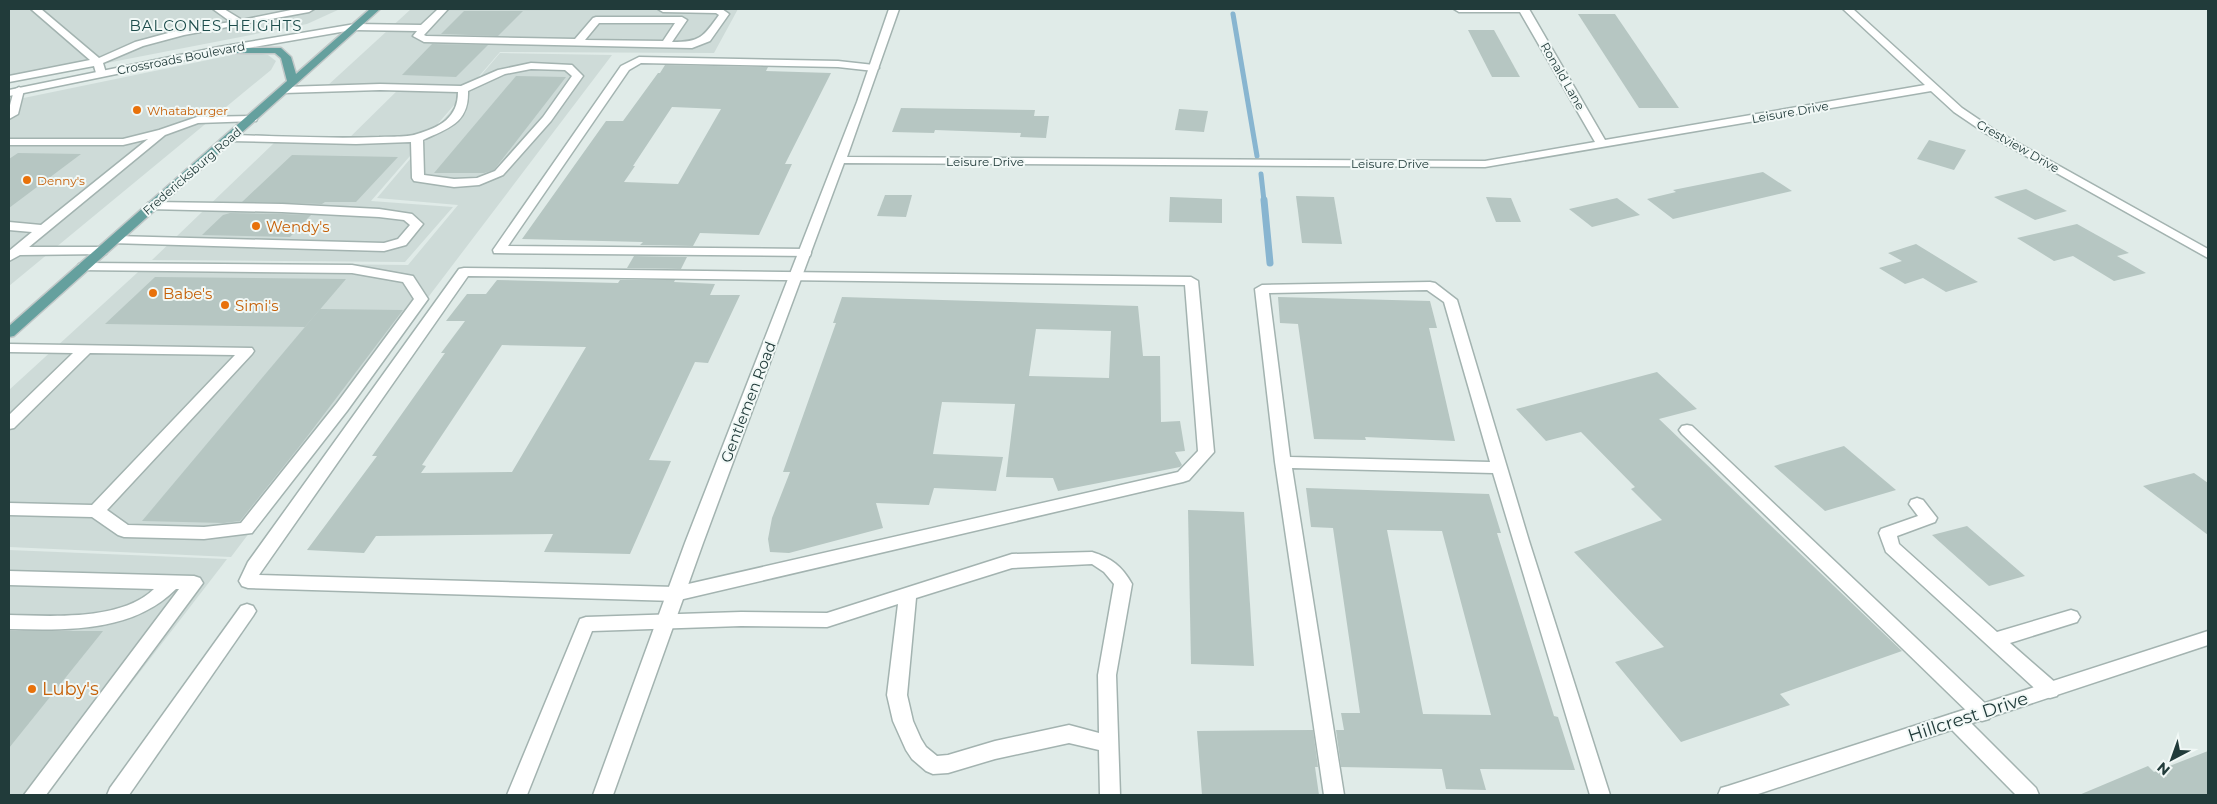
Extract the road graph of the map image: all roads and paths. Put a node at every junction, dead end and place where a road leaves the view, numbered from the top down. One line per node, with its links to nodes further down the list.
1 (36, 9): 20 (street)
2 (218, 9): 14 (street)
3 (309, 9): 14 (street)
4 (375, 9): 15 (main road, Fredericksburg Road)
5 (443, 9): 16 (street)
6 (617, 9): 13 (street)
7 (894, 9): 21 (street, Gentlemen Road)
8 (1459, 9): 9 (street)
9 (1524, 9): 34 (street, Ronald Lane)
10 (1848, 9): 24 (street, Crestview Drive)
11 (678, 10): 12 (street); 18 (street)
12 (662, 11)
13 (628, 12)
14 (240, 23): 20 (street)
15 (355, 27): 16 (street, Crossroads Boulevard); 19 (street, Crossroads Boulevard); 23 (main road, Fredericksburg Road)
16 (424, 28): 17 (street)
17 (577, 42): 18 (street); 18 (street)
18 (664, 45)
19 (219, 50): 20 (street, Crossroads Boulevard); 23 (main road)
20 (100, 67): 22 (street); 27 (street, Crossroads Boulevard)
21 (874, 68): 35 (street, Gentlemen Road); 42 (street)
22 (9, 79)
23 (293, 83): 26 (main road, Fredericksburg Road)
24 (1933, 87): 34 (street, Leisure Drive); 43 (street, Crestview Drive)
25 (463, 89): 26 (street); 32 (street); 32 (street)
26 (284, 90): 29 (main road, Fredericksburg Road)
27 (14, 92): 28 (street)
28 (10, 115)
29 (252, 119): 30 (street); 31 (main road, Fredericksburg Road)
30 (163, 132): 33 (street); 38 (street)
31 (230, 138): 32 (street); 36 (main road, Fredericksburg Road)
32 (417, 138)
33 (9, 142)
34 (1602, 144): 35 (street, Leisure Drive)
35 (840, 160): 42 (street, Gentlemen Road)
36 (152, 206): 39 (main road, Fredericksburg Road); 39 (street)
37 (9, 226): 38 (street)
38 (44, 228): 41 (street)
39 (115, 240): 40 (main road, Fredericksburg Road)
40 (102, 251): 41 (street); 44 (main road, Fredericksburg Road)
41 (13, 254)
42 (805, 254): 45 (street, Gentlemen Road)
43 (2208, 254)
44 (84, 267): 46 (main road, Fredericksburg Road); 55 (street)
45 (796, 276): 58 (street, Gentlemen Road); 58 (street); 58 (street)
46 (10, 331)
47 (9, 348): 48 (street)
48 (86, 349): 49 (street); 55 (street)
49 (9, 424)
50 (1688, 430): 67 (street)
51 (1283, 462): 52 (street); 52 (street); 70 (street)
52 (1499, 468): 76 (street)
53 (1917, 504): 65 (street)
54 (9, 509): 55 (street)
55 (96, 511)
56 (9, 578): 57 (street)
57 (171, 583): 62 (street); 71 (street)
58 (676, 594): 63 (street, Gentlemen Road)
59 (908, 594): 63 (street); 69 (street); 69 (street)
60 (247, 611): 72 (street)
61 (2071, 617): 65 (street)
62 (9, 622)
63 (666, 622): 73 (street); 74 (street, Gentlemen Road)
64 (2208, 638): 66 (street, Hillcrest Drive)
65 (1995, 640): 66 (street)
66 (2050, 690): 67 (street, Hillcrest Drive)
67 (1982, 713): 68 (street, Hillcrest Drive)
68 (1956, 721): 77 (street, Hillcrest Drive); 78 (street)
69 (1108, 744): 75 (street)
70 (1333, 789)
71 (34, 795)
72 (117, 795)
73 (517, 795)
74 (603, 795)
75 (1110, 795)
76 (1600, 795)
77 (1728, 795)
78 (2029, 795)

